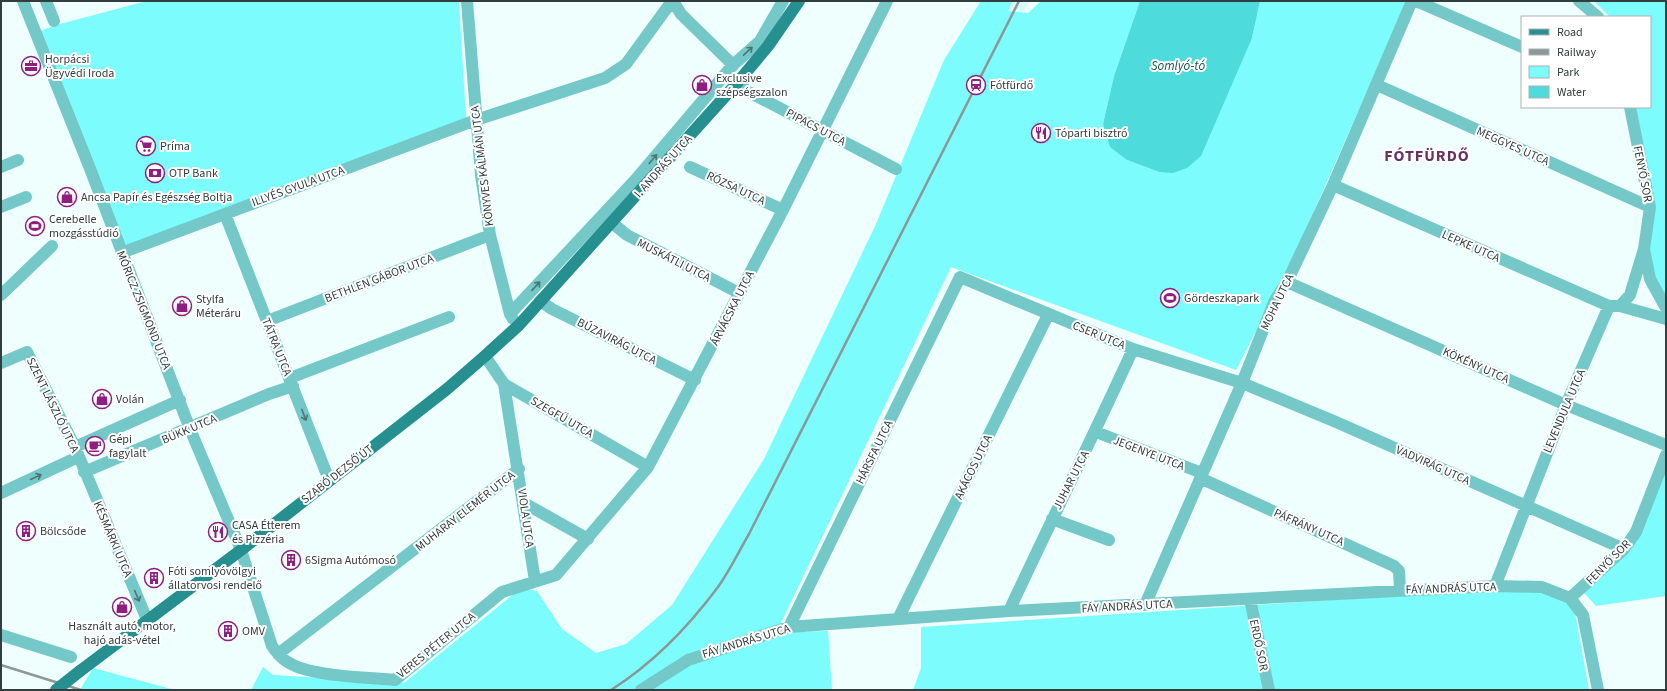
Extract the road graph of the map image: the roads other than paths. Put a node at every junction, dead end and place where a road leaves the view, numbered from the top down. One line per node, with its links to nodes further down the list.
1 (23, 1): 34 (street, MÓRICZ ZSIGMOND UTCA)
2 (46, 1): 12 (street)
3 (467, 1): 18 (street, KÖNYVES KÁLMÁN UTCA)
4 (672, 1): 14 (street); 18 (street, ILLYÉS GYULA UTCA)
5 (783, 1): 14 (street, I. ANDRÁS UTCA, one-way to 5)
6 (799, 1): 15 (main road, I. ANDRÁS UTCA)
7 (887, 1): 19 (street, ÁRVÁCSKA UTCA)
8 (1412, 1): 16 (street, MOHA UTCA)
9 (1416, 1): 13 (street)
10 (1579, 1): 11 (street)
11 (1597, 16)
12 (54, 21)
13 (1521, 47)
14 (733, 65): 42 (street, I. ANDRÁS UTCA, one-way to 14)
15 (738, 82): 19 (street, PIPACS UTCA); 30 (main road, I. ANDRÁS UTCA)
16 (1377, 85): 24 (street, MOHA UTCA); 27 (street, MEGGYES UTCA)
17 (1630, 108): 27 (street, FENYŐ SOR)
18 (476, 120): 29 (street, ILLYÉS GYULA UTCA); 31 (street, KÖNYVES KÁLMÁN UTCA)
19 (822, 130): 23 (street, PIPACS UTCA); 28 (street, ÁRVÁCSKA UTCA)
20 (18, 160): 21 (street)
21 (1, 167)
22 (690, 167): 28 (street, RÓZSA UTCA)
23 (896, 169)
24 (1333, 185): 36 (street, MOHA UTCA); 40 (street, LEPKE UTCA)
25 (26, 197): 26 (street)
26 (1, 207)
27 (1650, 207): 33 (street, FENYŐ SOR)
28 (783, 210): 37 (street, ÁRVÁCSKA UTCA)
29 (224, 214): 34 (street, ILLYÉS GYULA UTCA); 46 (street, TÁTRA UTCA)
30 (612, 223): 37 (street, MUSKÁTLI UTCA); 39 (main road, I. ANDRÁS UTCA)
31 (490, 235): 42 (street, KÖNYVES KÁLMÁN UTCA); 46 (street, BETHLEN GÁBOR UTCA)
32 (52, 246): 38 (street)
33 (1644, 249): 40 (street, LEVENDULA UTCA); 41 (street, FENYŐ SOR)
34 (121, 253): 55 (street, MÓRICZ ZSIGMOND UTCA)
35 (960, 278): 43 (street, CSER UTCA); 84 (street, HÁRSFA UTCA)
36 (1287, 282): 53 (street, MOHA UTCA); 56 (street, KÖKÉNY UTCA)
37 (739, 293): 51 (street, ÁRVÁCSKA UTCA)
38 (1, 295)
39 (540, 301): 47 (main road, I. ANDRÁS UTCA); 51 (street, BÚZAVIRÁG UTCA)
40 (1615, 306): 45 (street, LEPKE UTCA); 56 (street, LEVENDULA UTCA)
41 (1666, 308)
42 (510, 314): 47 (street, KÖNYVES KÁLMÁN UTCA)
43 (1048, 315): 48 (street, CSER UTCA); 82 (street, AKÁCOS UTCA)
44 (449, 317): 52 (street, BÜKK UTCA)
45 (1666, 319)
46 (267, 321): 52 (street, TÁTRA UTCA)
47 (519, 325): 49 (main road, SZABÓ DEZSŐ ÚT)
48 (1133, 349): 53 (street, CSER UTCA); 58 (street, JUHAR UTCA)
49 (485, 356): 54 (street, SZEGFŰ UTCA); 66 (main road, SZABÓ DEZSŐ ÚT)
50 (1, 363): 60 (street, SZENT LÁSZLÓ UTCA)
51 (695, 380): 62 (street, ÁRVÁCSKA UTCA)
52 (292, 382): 57 (street, BÜKK UTCA); 66 (street, TÁTRA UTCA, one-way to 66)
53 (1242, 383): 65 (street, MOHA UTCA); 69 (street, VADVIRÁG UTCA)
54 (504, 384): 62 (street, SZEGFŰ UTCA); 63 (street, VIOLA UTCA)
55 (180, 400): 57 (street, MÓRICZ ZSIGMOND UTCA); 60 (street)
56 (1566, 405): 59 (street, KÖKÉNY UTCA); 69 (street, LEVENDULA UTCA)
57 (190, 428): 64 (street, BÜKK UTCA); 74 (street, MÓRICZ ZSIGMOND UTCA)
58 (1096, 432): 65 (street, JEGENYE UTCA); 70 (street, JUHAR UTCA)
59 (1666, 446)
60 (76, 452): 64 (street, KÉSMÁRKI UTCA); 67 (street, one-way to 60)
61 (1666, 455): 73 (street, FENYŐ SOR)
62 (648, 467): 71 (street, ÁRVÁCSKA UTCA)
63 (519, 469): 68 (street, VIOLA UTCA); 86 (street, MUHARAY ELEMÉR UTCA)
64 (84, 472): 83 (street, KÉSMÁRKI UTCA, one-way to 83)
65 (1201, 476): 77 (street, PÁFRÁNY UTCA); 80 (street, MOHA UTCA)
66 (329, 480): 74 (main road, SZABÓ DEZSŐ ÚT)
67 (1, 493)
68 (524, 503): 71 (street); 75 (street, VIOLA UTCA)
69 (1525, 506): 73 (street, VADVIRÁG UTCA); 76 (street, LEVENDULA UTCA)
70 (1052, 519): 72 (street); 81 (street, JUHAR UTCA)
71 (588, 539): 75 (street, ÁRVÁCSKA UTCA)
72 (1109, 540)
73 (1624, 549): 78 (street, FENYŐ SOR)
74 (241, 550): 83 (main road, SZABÓ DEZSŐ ÚT); 86 (street, VERES PÉTER UTCA)
75 (535, 582): 86 (street, VERES PÉTER UTCA)
76 (1494, 586): 77 (street, FÁY ANDRÁS UTCA); 78 (street, FÁY ANDRÁS UTCA)
77 (1400, 589): 79 (street, FÁY ANDRÁS UTCA)
78 (1570, 598): 91 (street)
79 (1250, 599): 80 (street, FÁY ANDRÁS UTCA); 90 (street, ERDŐ SOR)
80 (1145, 605): 81 (street, FÁY ANDRÁS UTCA)
81 (1009, 611): 82 (street, FÁY ANDRÁS UTCA)
82 (898, 619): 84 (street, FÁY ANDRÁS UTCA)
83 (148, 622): 88 (main road, SZABÓ DEZSŐ ÚT, bridge)
84 (789, 627): 89 (street, FÁY ANDRÁS UTCA)
85 (1, 635): 87 (street)
86 (278, 654)
87 (71, 657)
88 (56, 690)
89 (641, 690)
90 (1269, 690)
91 (1598, 690)

